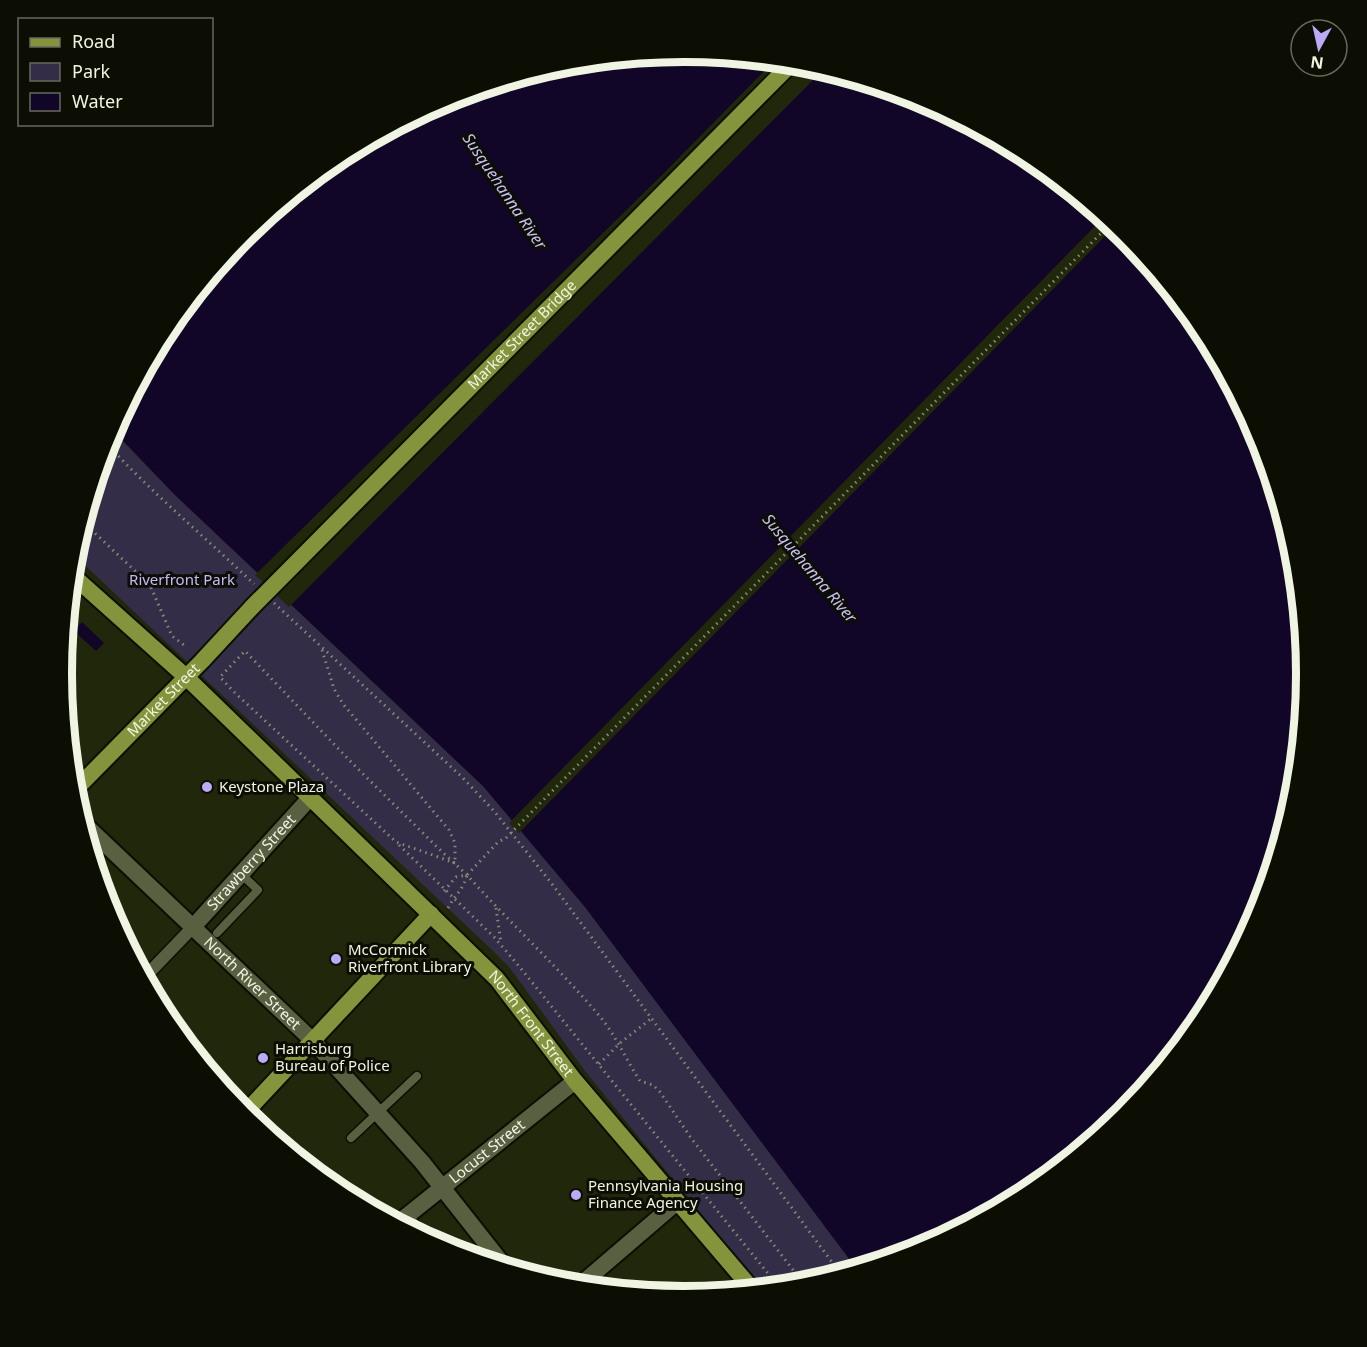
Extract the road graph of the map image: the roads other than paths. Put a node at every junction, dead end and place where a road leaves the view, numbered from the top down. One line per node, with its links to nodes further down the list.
1 (785, 70): 3 (main road, Market Street Bridge, bridge)
2 (79, 581): 4 (main road, North Front Street)
3 (253, 606): 4 (main road, Market Street)
4 (185, 676): 5 (main road, Market Street); 6 (main road, North Front Street)
5 (82, 783)
6 (309, 799): 8 (street, Strawberry Street); 9 (main road, North Front Street)
7 (92, 831): 10 (street, North River Street)
8 (241, 874): 10 (street, Strawberry Street); 11 (lane)
9 (431, 914): 13 (main road); 15 (main road, North Front Street)
10 (193, 927): 12 (street); 13 (street, North River Street)
11 (217, 933)
12 (149, 973)
13 (312, 1040): 16 (main road); 17 (street, North River Street)
14 (417, 1076): 17 (lane)
15 (575, 1081): 19 (street, Locust Street); 20 (main road, North Front Street)
16 (251, 1106)
17 (378, 1113): 18 (lane); 19 (street, North River Street)
18 (351, 1138)
19 (442, 1188): 21 (street, Locust Street); 22 (street, North River Street)
20 (677, 1202): 25 (street); 26 (main road, North Front Street)
21 (405, 1218)
22 (489, 1246): 23 (lane); 24 (street, North River Street)
23 (483, 1251)
24 (497, 1256)
25 (589, 1278)
26 (746, 1282)

